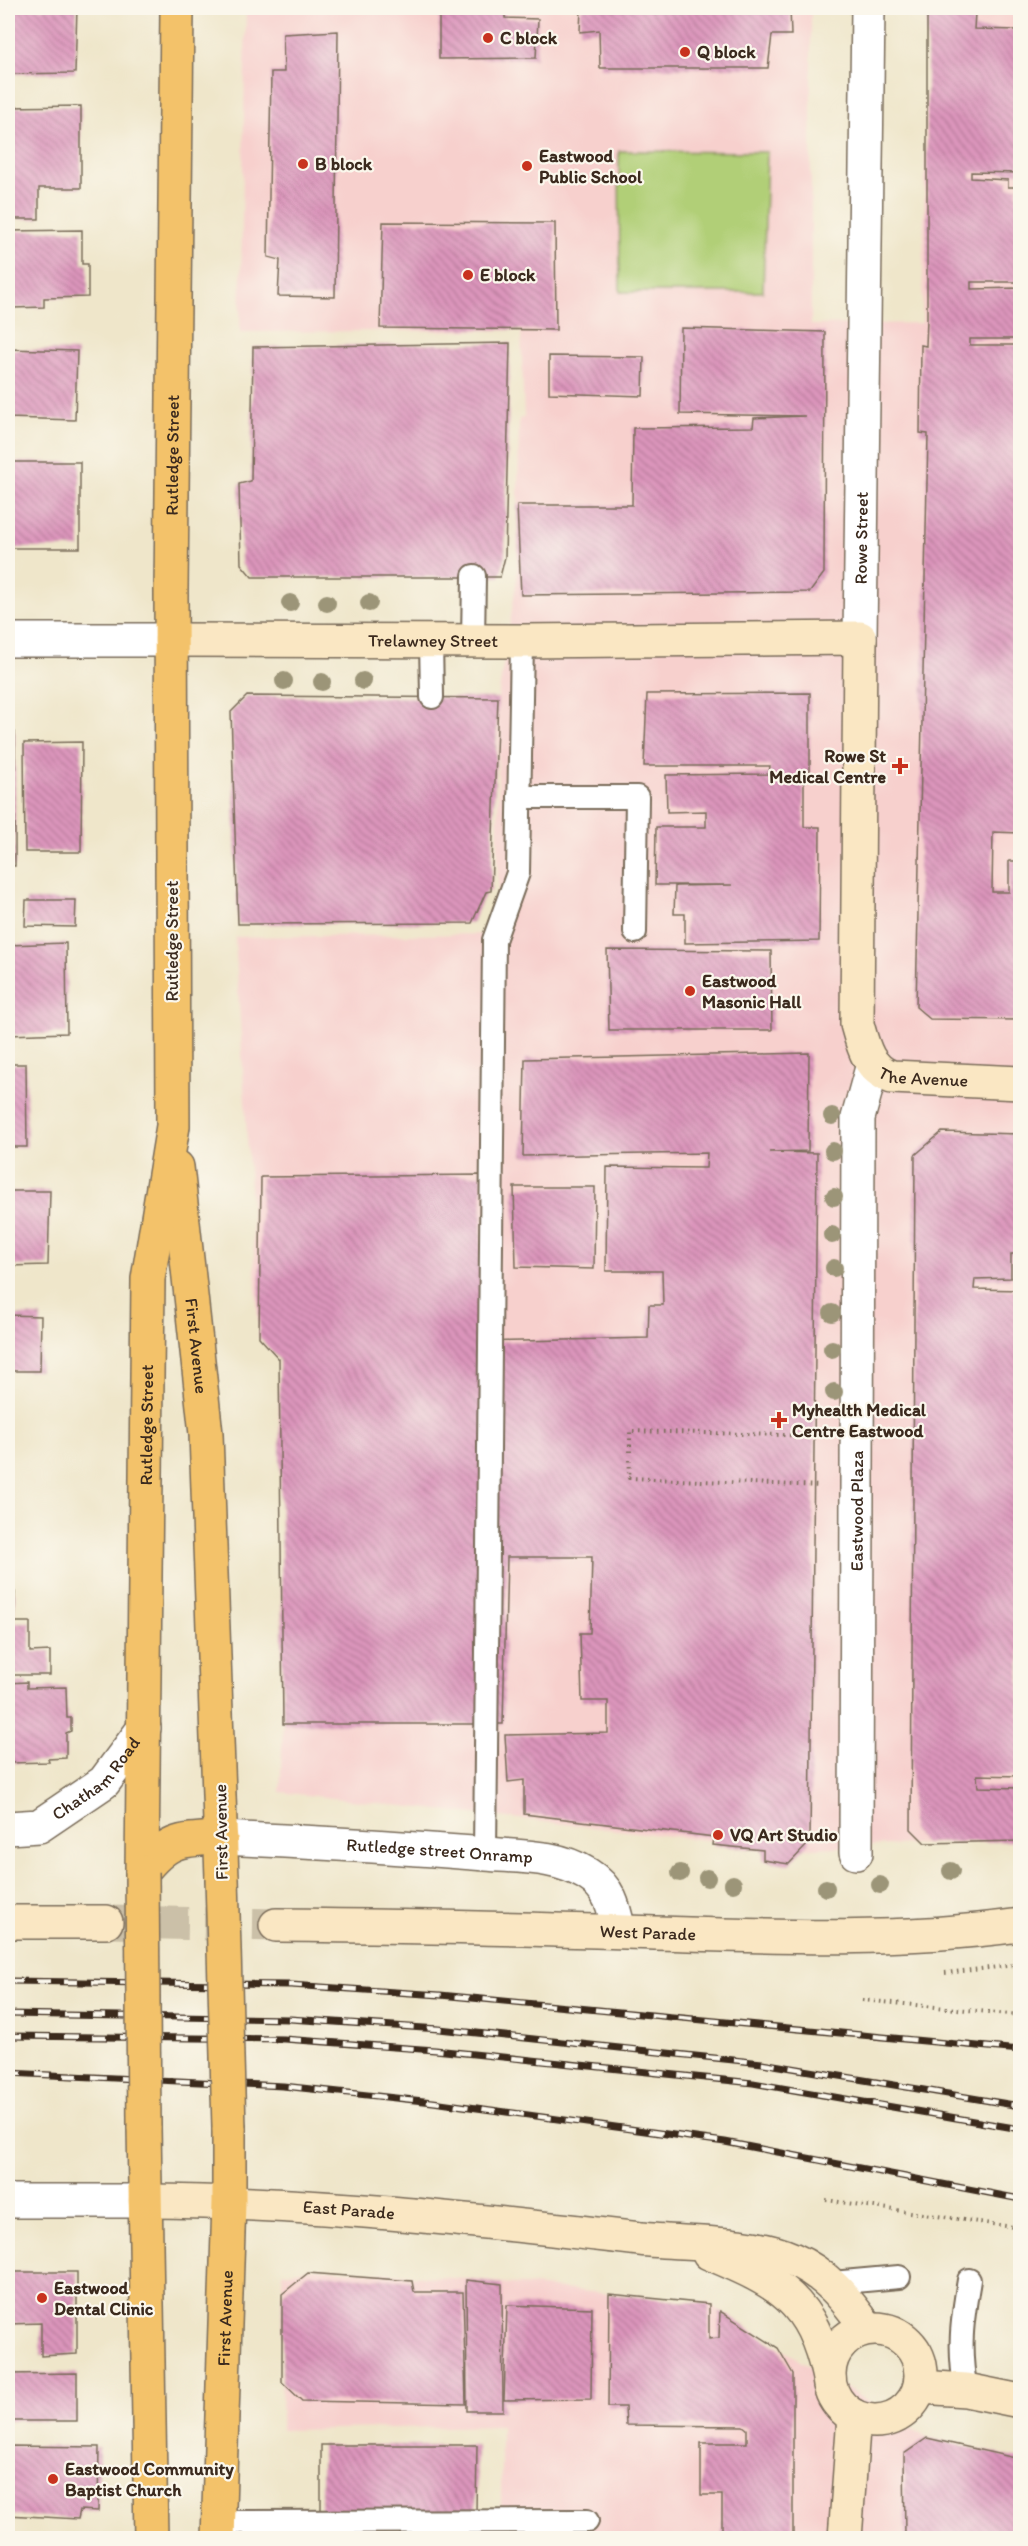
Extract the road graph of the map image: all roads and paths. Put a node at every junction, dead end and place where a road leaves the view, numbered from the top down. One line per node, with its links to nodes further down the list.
1 (177, 8): 6 (main road, Rutledge Street)
2 (868, 8): 4 (street, Rowe Street)
3 (474, 576): 8 (lane)
4 (860, 638): 9 (street, Trelawney Street); 13 (street, Rowe Street)
5 (8, 640): 6 (street, Trelawney Street)
6 (171, 640): 7 (street, Trelawney Street); 17 (main road, Rutledge Street)
7 (431, 641): 8 (street, Trelawney Street); 10 (lane)
8 (473, 641): 9 (street, Trelawney Street)
9 (522, 641): 11 (lane)
10 (432, 697)
11 (519, 797): 12 (lane); 26 (lane)
12 (635, 932)
13 (873, 1064): 15 (street, The Avenue); 18 (street, Eastwood Plaza)
14 (1020, 1075): 15 (street, The Avenue)
15 (978, 1080): 16 (street, The Avenue)
16 (1020, 1083)
17 (173, 1126): 22 (main road, Rutledge Street); 24 (main road, First Avenue)
18 (857, 1437): 19 (path); 21 (street, Eastwood Plaza)
19 (630, 1452)
20 (630, 1460): 21 (path)
21 (857, 1487): 25 (street, Eastwood Plaza)
22 (144, 1728): 23 (street, Chatham Road); 27 (main road, Rutledge Street)
23 (8, 1828)
24 (221, 1839): 26 (street, Rutledge street Onramp); 27 (main road); 40 (main road, First Avenue, bridge)
25 (856, 1853)
26 (485, 1854): 32 (street, Rutledge street Onramp)
27 (142, 1872): 39 (main road, bridge)
28 (8, 1922): 29 (street)
29 (106, 1923)
30 (276, 1925): 32 (street, West Parade)
31 (1020, 1925): 32 (street, West Parade)
32 (619, 1931)
33 (1020, 1964): 34 (path)
34 (945, 1972)
35 (862, 2000): 36 (path)
36 (1020, 2015)
37 (826, 2200): 41 (path)
38 (8, 2201): 39 (street, East Parade)
39 (145, 2201): 40 (street, East Parade); 54 (main road)
40 (229, 2202): 42 (street, East Parade); 53 (main road, First Avenue)
41 (1020, 2228)
42 (688, 2244): 45 (street, East Parade); 47 (street, East Parade)
43 (899, 2277): 45 (lane)
44 (969, 2280): 49 (lane)
45 (832, 2283): 46 (street, East Parade)
46 (868, 2329): 47 (street); 48 (street)
47 (829, 2378): 51 (street)
48 (921, 2386): 49 (street); 51 (street)
49 (966, 2390): 50 (street)
50 (1020, 2401)
51 (854, 2416): 55 (street)
52 (587, 2521): 53 (lane)
53 (218, 2530)
54 (151, 2538)
55 (845, 2538)

